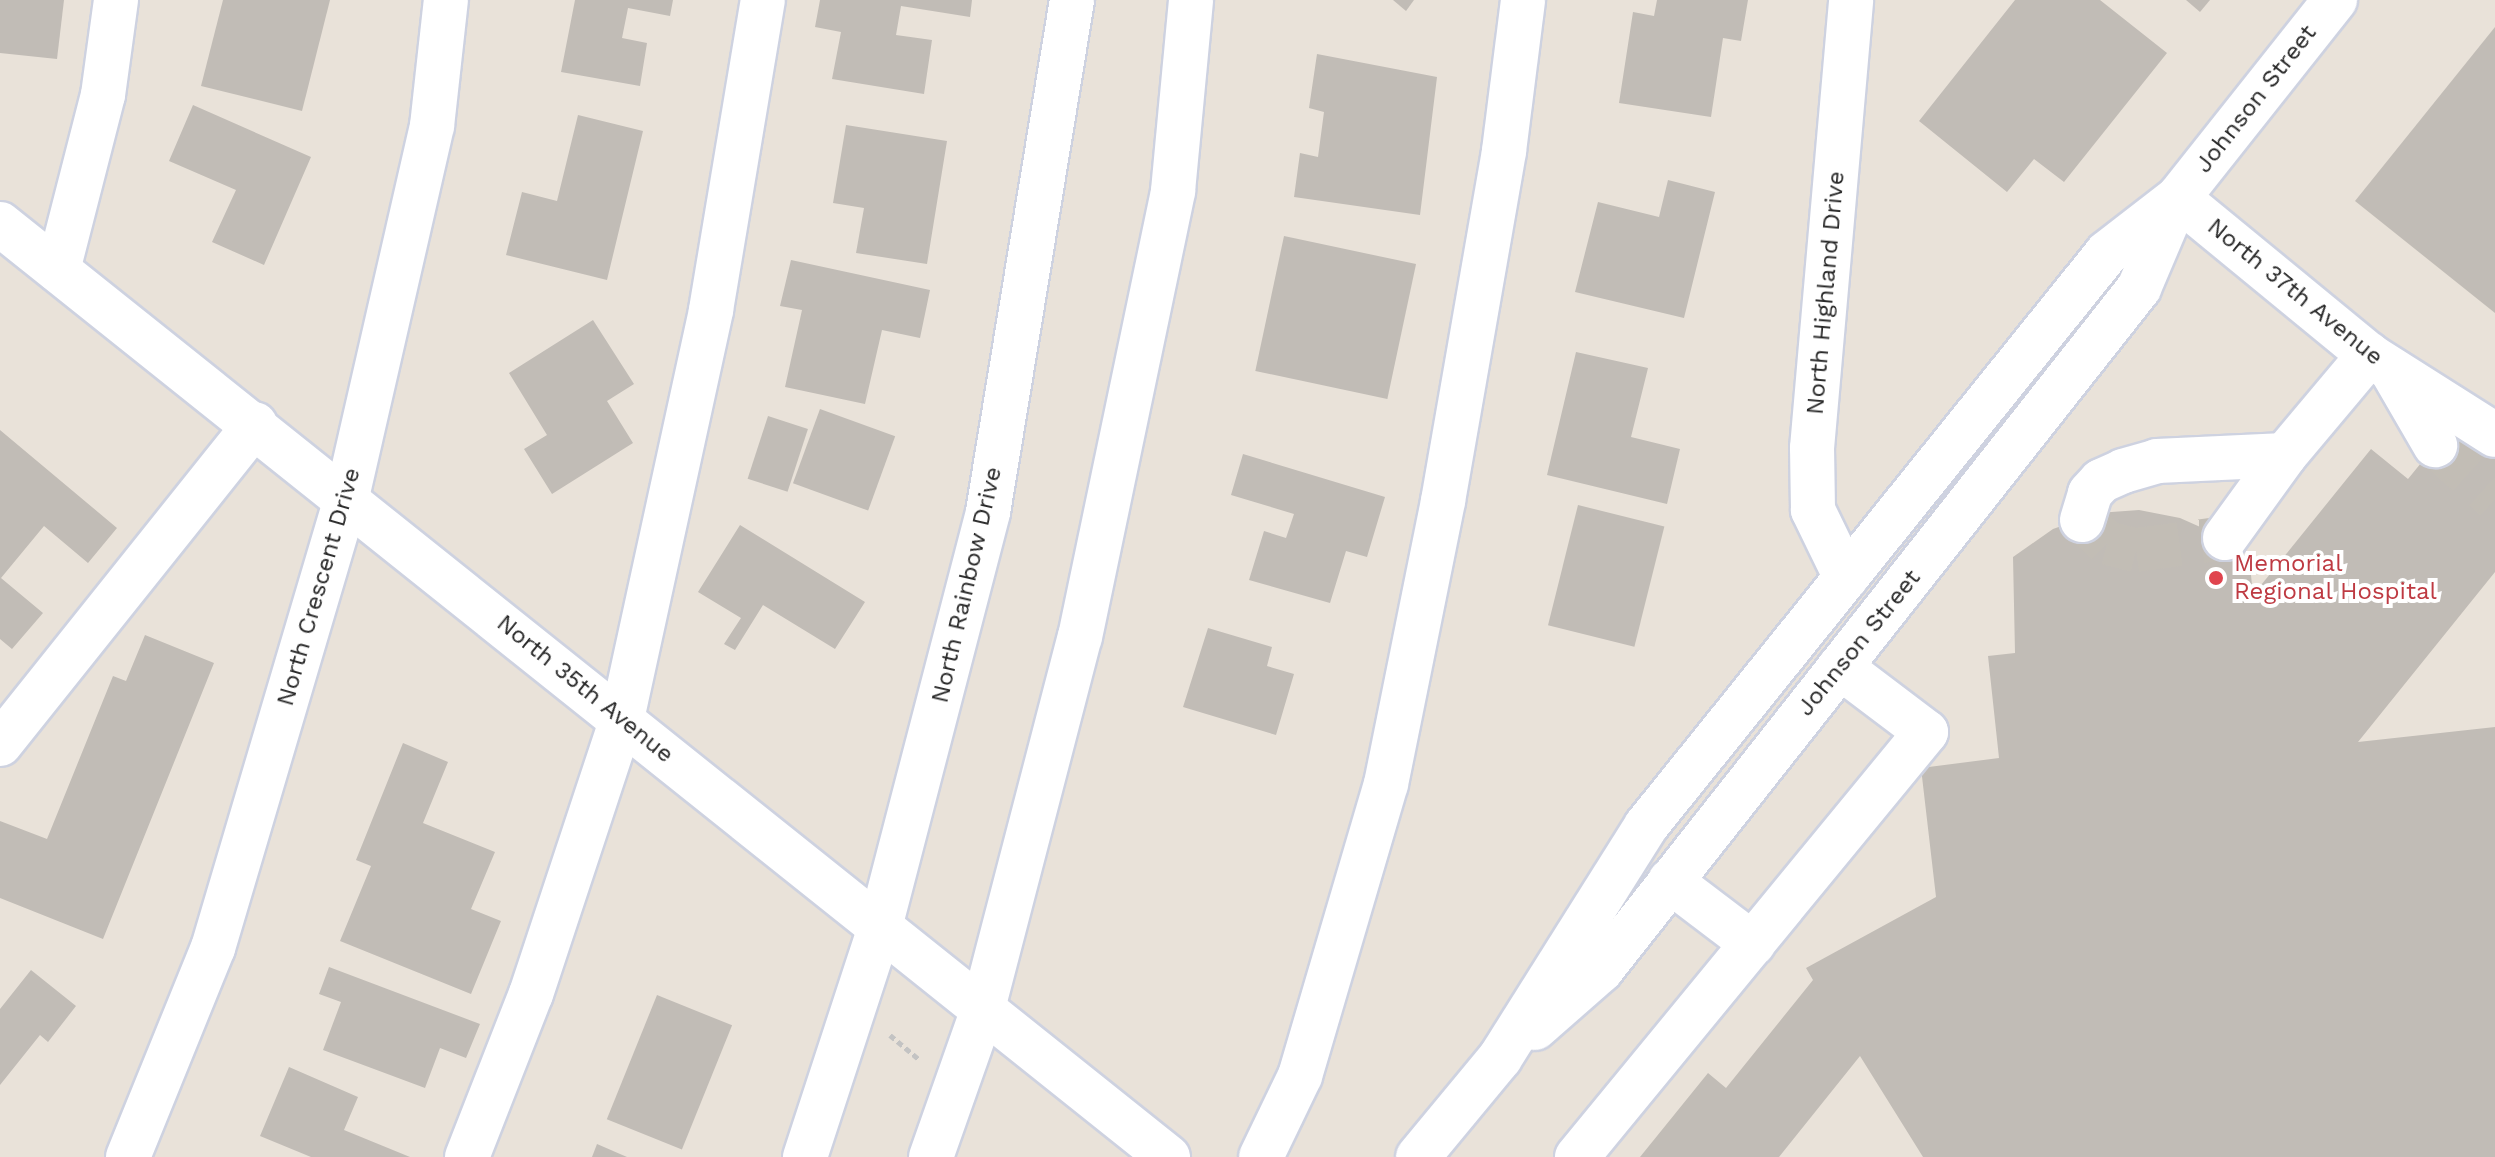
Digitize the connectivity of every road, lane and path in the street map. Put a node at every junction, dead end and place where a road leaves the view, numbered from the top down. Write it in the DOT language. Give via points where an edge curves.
graph roads {
  1 [pos="116,0"];
  2 [pos="446,0"];
  3 [pos="763,0"];
  4 [pos="1072,0"];
  5 [pos="1191,0"];
  6 [pos="1523,0"];
  7 [pos="1851,0"];
  8 [pos="2335,0"];
  9 [pos="2178,198"];
  10 [pos="2,230"];
  11 [pos="58,270"];
  12 [pos="2380,362"];
  13 [pos="255,424"];
  14 [pos="2495,435"];
  15 [pos="2435,445"];
  16 [pos="2285,455"];
  17 [pos="347,497"];
  18 [pos="2082,520"];
  19 [pos="2225,538"];
  20 [pos="1846,578"];
  21 [pos="1840,667"];
  22 [pos="622,719"];
  23 [pos="0,744"];
  24 [pos="1670,881"];
  25 [pos="880,927"];
  26 [pos="1753,944"];
  27 [pos="982,1012"];
  28 [pos="889,1034"];
  29 [pos="1500,1058"];
  30 [pos="929,1067"];
  31 [pos="128,1157"];
  32 [pos="467,1157"];
  33 [pos="805,1157"];
  34 [pos="931,1157"];
  35 [pos="1168,1157"];
  36 [pos="1261,1157"];
  37 [pos="1418,1157"];
  38 [pos="1577,1157"];
  1 -- 11 [label="street" via="103,95"];
  2 -- 17 [label="street, North Crescent Drive" via="432,126"];
  3 -- 22 [label="street" via="711,310"];
  4 -- 25 [label="street, North Rainbow Drive" via="988,512"];
  5 -- 27 [label="street" via="1173,191 1080,637"];
  6 -- 36 [label="street" via="1494,212 1386,784 1300,1076"];
  7 -- 20 [label="street, North Highland Drive" via="1812,448 1813,510"];
  8 -- 9 [label="street, Johnson Street"];
  9 -- 12 [label="street, North 37th Avenue"];
  9 -- 20 [label="street, Johnson Street" via="2107,253"];
  9 -- 21 [label="street, Johnson Street" via="2139,288"];
  10 -- 11 [label="street, North 35th Avenue"];
  11 -- 13 [label="street, North 35th Avenue"];
  12 -- 14 [label="street, North 37th Avenue"];
  12 -- 15 [label="street"];
  12 -- 16 [label="street"];
  13 -- 17 [label="street, North 35th Avenue"];
  13 -- 23 [label="street"];
  16 -- 18 [label="street" via="2157,461 2123,471 2090,493"];
  16 -- 19 [label="street"];
  17 -- 22 [label="street, North 35th Avenue"];
  17 -- 31 [label="street, North Crescent Drive" via="213,948"];
  20 -- 29 [label="street, Johnson Street" via="1646,826"];
  21 -- 24 [label="street, Johnson Street"];
  21 -- 26 [label="street" via="1926,732"];
  22 -- 25 [label="street, North 35th Avenue"];
  22 -- 32 [label="street" via="531,994"];
  24 -- 26 [label="street"];
  24 -- 29 [label="street, Johnson Street" via="1601,970"];
  25 -- 27 [label="street, North 35th Avenue"];
  25 -- 33 [label="street, North Rainbow Drive"];
  26 -- 38 [label="street"];
  27 -- 34 [label="street"];
  27 -- 35 [label="street, North 35th Avenue"];
  28 -- 30 [label="path"];
  29 -- 37 [label="street, Johnson Street"];
}
